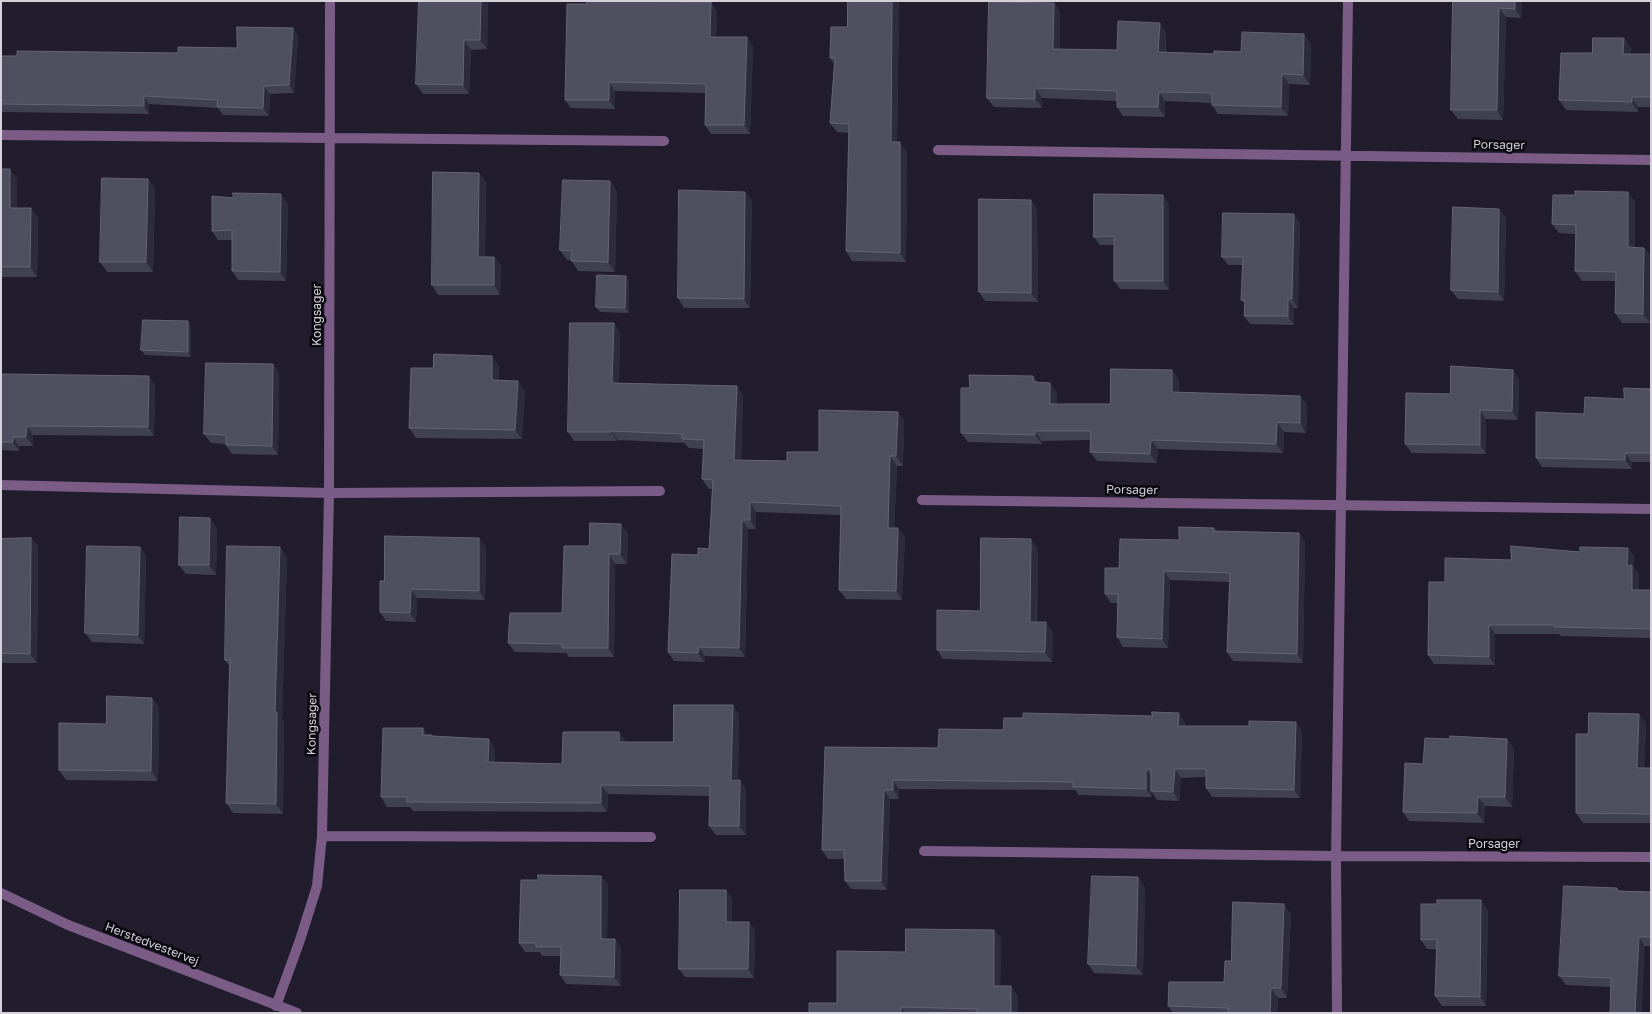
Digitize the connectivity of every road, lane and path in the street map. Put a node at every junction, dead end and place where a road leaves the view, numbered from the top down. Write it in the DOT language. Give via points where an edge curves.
graph roads {
  1 [pos="330,1"];
  2 [pos="1348,1"];
  3 [pos="1,135"];
  4 [pos="329,138"];
  5 [pos="664,141"];
  6 [pos="938,150"];
  7 [pos="1346,156"];
  8 [pos="1651,160"];
  9 [pos="1,486"];
  10 [pos="660,491"];
  11 [pos="330,492"];
  12 [pos="922,500"];
  13 [pos="1342,505"];
  14 [pos="1651,509"];
  15 [pos="322,836"];
  16 [pos="651,837"];
  17 [pos="924,850"];
  18 [pos="1336,856"];
  19 [pos="1651,857"];
  20 [pos="1,893"];
  21 [pos="276,1006"];
  22 [pos="297,1013"];
  23 [pos="1337,1013"];
  1 -- 4 [label="street, Kongsager"];
  2 -- 7 [label="street"];
  3 -- 4 [label="street"];
  4 -- 5 [label="street"];
  4 -- 11 [label="street, Kongsager"];
  6 -- 7 [label="street, Porsager"];
  7 -- 8 [label="street, Porsager"];
  7 -- 13 [label="street"];
  9 -- 11 [label="street"];
  10 -- 11 [label="street"];
  11 -- 15 [label="street, Kongsager"];
  12 -- 13 [label="street, Porsager"];
  13 -- 14 [label="street, Porsager"];
  13 -- 18 [label="street"];
  15 -- 16 [label="street"];
  15 -- 21 [label="street, Kongsager" via="317,886"];
  17 -- 18 [label="street, Porsager"];
  18 -- 19 [label="street, Porsager"];
  18 -- 23 [label="street"];
  20 -- 21 [label="street, Herstedvestervej" via="68,925"];
  21 -- 22 [label="street, Herstedvestervej"];
}
